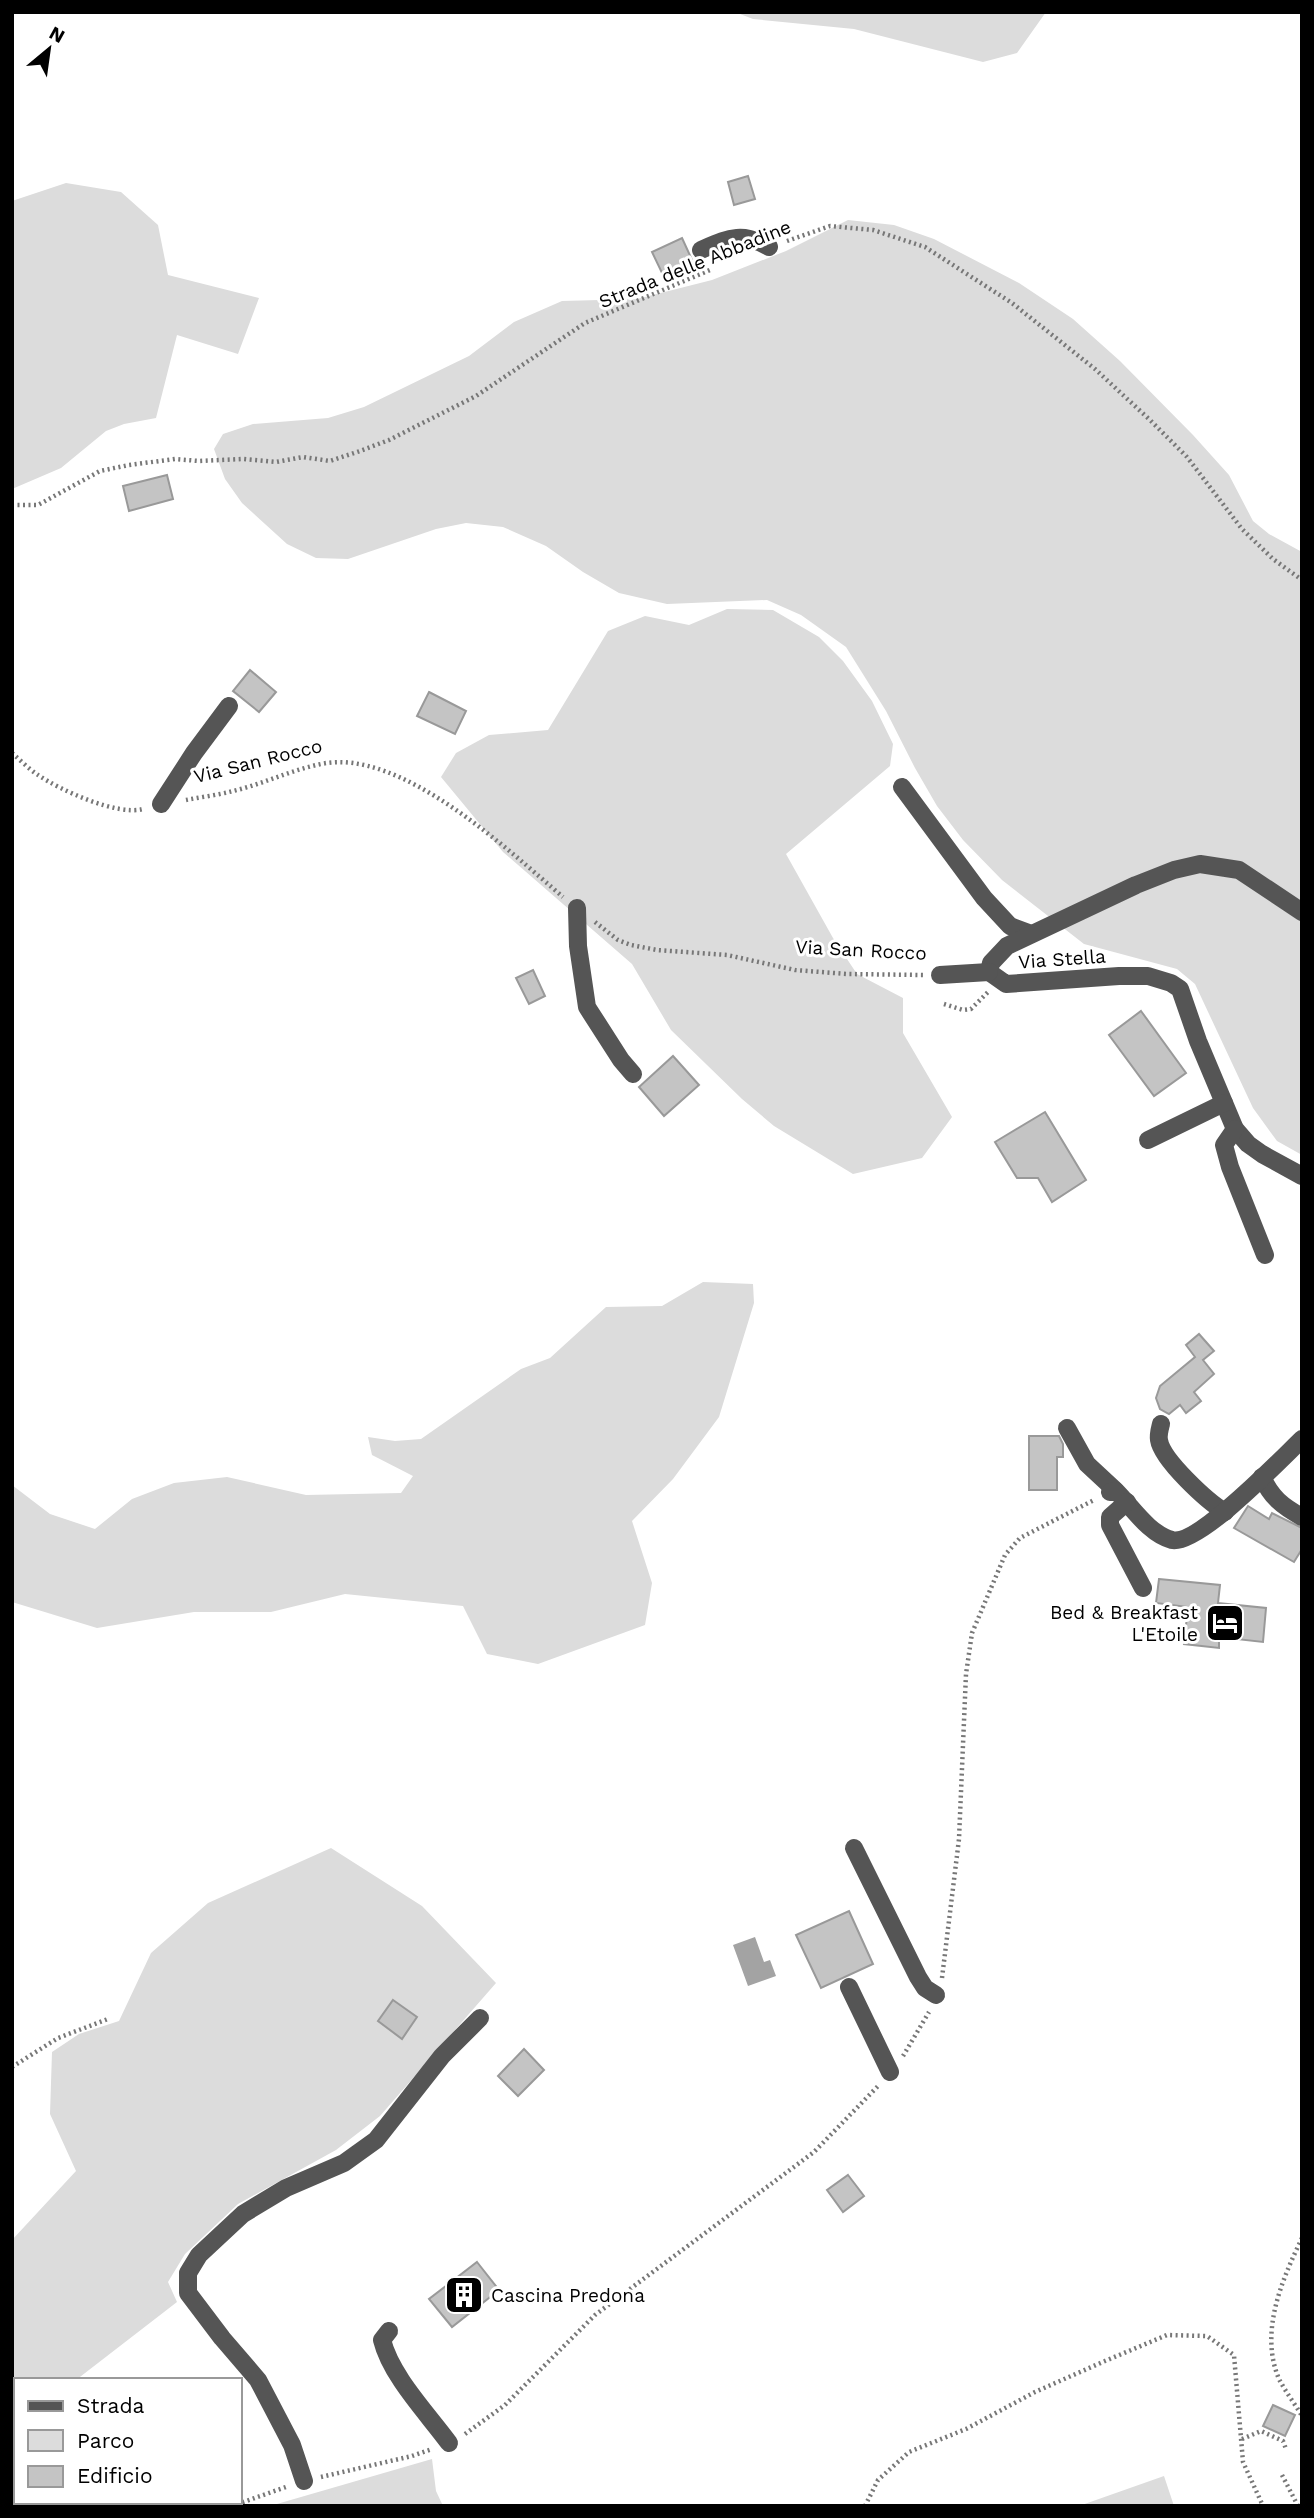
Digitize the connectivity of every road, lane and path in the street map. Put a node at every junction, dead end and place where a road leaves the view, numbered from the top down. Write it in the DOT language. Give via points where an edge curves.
graph roads {
  1 [pos="769,247"];
  2 [pos="701,250"];
  3 [pos="711,269"];
  4 [pos="12,505"];
  5 [pos="1302,580"];
  6 [pos="229,706"];
  7 [pos="12,753"];
  8 [pos="902,787"];
  9 [pos="161,804"];
  10 [pos="573,905"];
  11 [pos="1302,912"];
  12 [pos="1031,934"];
  13 [pos="989,972"];
  14 [pos="940,975"];
  15 [pos="944,1004"];
  16 [pos="971,1009"];
  17 [pos="634,1074"];
  18 [pos="1224,1103"];
  19 [pos="1235,1129"];
  20 [pos="1148,1140"];
  21 [pos="1302,1175"];
  22 [pos="1265,1255"];
  23 [pos="1161,1424"];
  24 [pos="1067,1428"];
  25 [pos="1302,1439"];
  26 [pos="1262,1477"];
  27 [pos="1117,1495"];
  28 [pos="1225,1512"];
  29 [pos="1302,1517"];
  30 [pos="1143,1588"];
  31 [pos="854,1849"];
  32 [pos="849,1987"];
  33 [pos="936,1995"];
  34 [pos="480,2018"];
  35 [pos="108,2019"];
  36 [pos="12,2067"];
  37 [pos="891,2072"];
  38 [pos="1302,2238"];
  39 [pos="389,2331"];
  40 [pos="1302,2416"];
  41 [pos="1242,2439"];
  42 [pos="449,2443"];
  43 [pos="1286,2449"];
  44 [pos="1282,2475"];
  45 [pos="304,2481"];
  46 [pos="242,2503"];
  47 [pos="865,2506"];
  48 [pos="1263,2506"];
  49 [pos="1298,2506"];
  1 -- 2 [label="street" via="748,237 729,238"];
  1 -- 5 [label="path, Strada delle Abbadine" via="830,226 873,230 925,247 1012,303 1095,369 1186,457 1242,529"];
  3 -- 4 [label="path, Strada delle Abbadine" via="585,323 476,396 360,451 330,461 303,457 276,461 175,459 129,465 100,471 38,505"];
  6 -- 9 [label="street"];
  7 -- 9 [label="path, Via San Rocco" via="37,775 108,806 138,810"];
  8 -- 12 [label="street" via="984,898 1010,926"];
  9 -- 10 [label="path, Via San Rocco" via="232,792 322,764 352,762 392,775 449,803"];
  10 -- 14 [label="path, Via San Rocco" via="631,946 727,956 808,971"];
  10 -- 17 [label="street" via="587,1007"];
  11 -- 12 [label="street, Via Stella" via="1239,870 1200,864 1136,885"];
  12 -- 13 [label="street, Via Stella" via="1007,946"];
  13 -- 14 [label="street, Via San Rocco"];
  13 -- 18 [label="street, Via Stella" via="1006,984 1119,976 1148,976 1171,983 1180,989"];
  15 -- 16 [label="path"];
  18 -- 19 [label="street, Via Stella"];
  18 -- 20 [label="street"];
  19 -- 21 [label="street, Via Stella" via="1262,1154"];
  19 -- 22 [label="street" via="1224,1145"];
  23 -- 28 [label="street" via="1159,1441 1175,1468"];
  24 -- 27 [label="street" via="1087,1464"];
  25 -- 26 [label="street"];
  26 -- 28 [label="street"];
  26 -- 29 [label="street" via="1271,1495"];
  27 -- 28 [label="street" via="1161,1536 1175,1541 1190,1537"];
  27 -- 30 [label="street" via="1110,1525"];
  27 -- 33 [label="path" via="1020,1538 1005,1555 972,1633 959,1839"];
  31 -- 33 [label="street" via="918,1976"];
  32 -- 37 [label="street"];
  33 -- 37 [label="path" via="907,2052"];
  34 -- 45 [label="street" via="442,2056 376,2140 344,2164 286,2188 243,2214 199,2255 188,2273 188,2293 258,2380 292,2445"];
  35 -- 36 [label="path" via="58,2038"];
  37 -- 42 [label="path" via="814,2152 595,2315 505,2405"];
  38 -- 40 [label="path" via="1283,2277 1271,2328 1279,2378"];
  39 -- 42 [label="street" via="382,2340 384,2351"];
  41 -- 43 [label="path" via="1261,2431 1283,2441"];
  41 -- 47 [label="path" via="1234,2355 1207,2336 1167,2335 909,2452 878,2480"];
  41 -- 48 [label="path" via="1243,2462"];
  42 -- 45 [label="path"];
  44 -- 49 [label="path"];
  45 -- 46 [label="path"];
}
